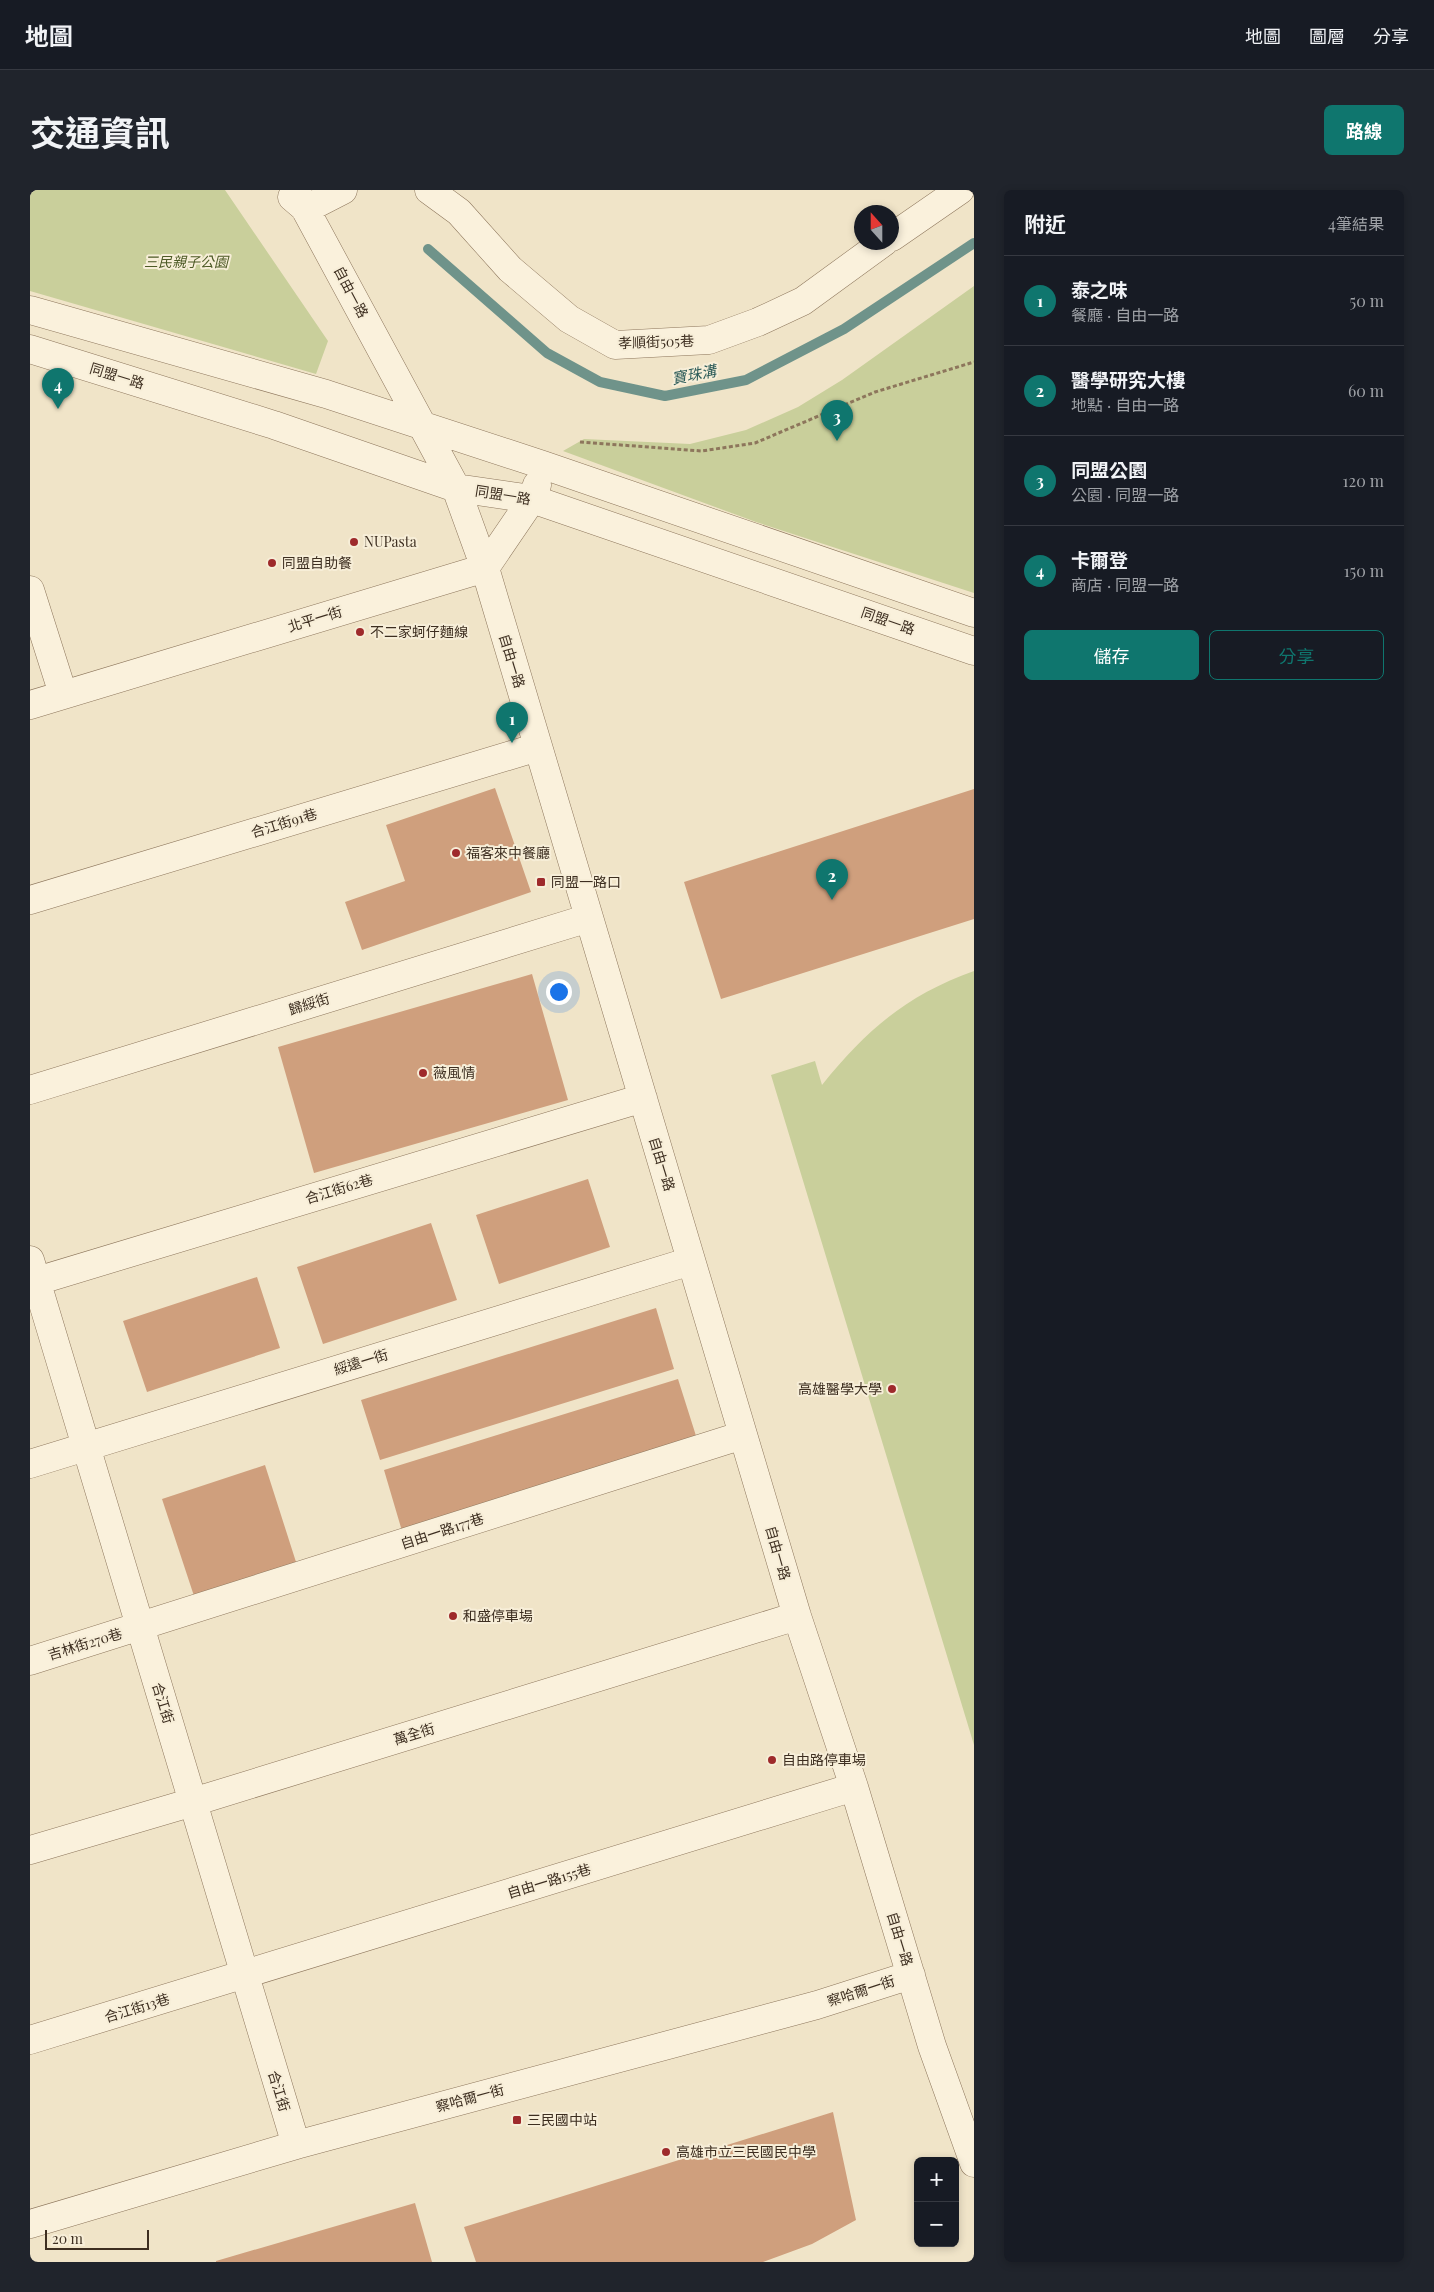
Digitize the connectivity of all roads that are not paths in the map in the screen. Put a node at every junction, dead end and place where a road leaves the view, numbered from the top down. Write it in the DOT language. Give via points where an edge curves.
graph roads {
  1 [pos="283,190"];
  2 [pos="343,190"];
  3 [pos="429,190"];
  4 [pos="960,190"];
  5 [pos="300,200"];
  6 [pos="899,232"];
  7 [pos="873,250"];
  8 [pos="30,310"];
  9 [pos="30,349"];
  10 [pos="424,426"];
  11 [pos="543,465"];
  12 [pos="456,488"];
  13 [pos="532,499"];
  14 [pos="485,568"];
  15 [pos="30,590"];
  16 [pos="974,613"];
  17 [pos="974,651"];
  18 [pos="63,694"];
  19 [pos="30,705"];
  20 [pos="538,747"];
  21 [pos="30,900"];
  22 [pos="589,918"];
  23 [pos="30,1090"];
  24 [pos="643,1098"];
  25 [pos="691,1260"];
  26 [pos="32,1275"];
  27 [pos="743,1435"];
  28 [pos="86,1447"];
  29 [pos="30,1464"];
  30 [pos="797,1616"];
  31 [pos="140,1627"];
  32 [pos="30,1661"];
  33 [pos="854,1787"];
  34 [pos="192,1802"];
  35 [pos="30,1850"];
  36 [pos="245,1975"];
  37 [pos="911,1975"];
  38 [pos="30,2040"];
  39 [pos="964,2102"];
  40 [pos="296,2146"];
  41 [pos="974,2163"];
  42 [pos="30,2224"];
  1 -- 5 [label="street"];
  2 -- 5 [label="street"];
  3 -- 7 [label="street, 孝順街505巷" via="459,212 510,269 569,319 615,345 709,340 758,322 803,301"];
  4 -- 6 [label="street"];
  5 -- 10 [label="street, 自由一路"];
  8 -- 10 [label="street" via="326,394"];
  9 -- 12 [label="street, 同盟一路" via="274,425"];
  10 -- 11 [label="street"];
  10 -- 12 [label="street, 自由一路"];
  11 -- 13 [label="street"];
  11 -- 16 [label="street"];
  12 -- 13 [label="street, 同盟一路"];
  12 -- 14 [label="street, 自由一路"];
  13 -- 14 [label="street"];
  13 -- 17 [label="street, 同盟一路"];
  14 -- 18 [label="street, 北平一街"];
  14 -- 20 [label="street, 自由一路"];
  15 -- 18 [label="street"];
  18 -- 19 [label="street, 北平一街"];
  20 -- 21 [label="street, 合江街91巷"];
  20 -- 22 [label="street, 自由一路"];
  22 -- 23 [label="street, 歸綏街"];
  22 -- 24 [label="street, 自由一路"];
  24 -- 25 [label="street, 自由一路"];
  24 -- 26 [label="street, 合江街62巷"];
  25 -- 27 [label="street, 自由一路"];
  25 -- 28 [label="street, 綏遠一街"];
  26 -- 28 [label="street, 合江街"];
  27 -- 30 [label="street, 自由一路"];
  27 -- 31 [label="street, 自由一路177巷"];
  28 -- 29 [label="street, 綏遠一街"];
  28 -- 31 [label="street, 合江街"];
  30 -- 33 [label="street, 自由一路"];
  30 -- 34 [label="street, 萬全街"];
  31 -- 32 [label="street, 吉林街270巷"];
  31 -- 34 [label="street, 合江街"];
  33 -- 36 [label="street, 自由一路155巷"];
  33 -- 37 [label="street, 自由一路"];
  34 -- 35 [label="street, 萬全街"];
  34 -- 36 [label="street, 合江街"];
  36 -- 38 [label="street, 合江街13巷"];
  36 -- 40 [label="street, 合江街"];
  37 -- 39 [label="street, 自由一路" via="932,2046"];
  37 -- 40 [label="street, 察哈爾一街" via="817,2005"];
  39 -- 41 [label="street, 自由一路"];
  40 -- 42 [label="street, 察哈爾一街"];
}
